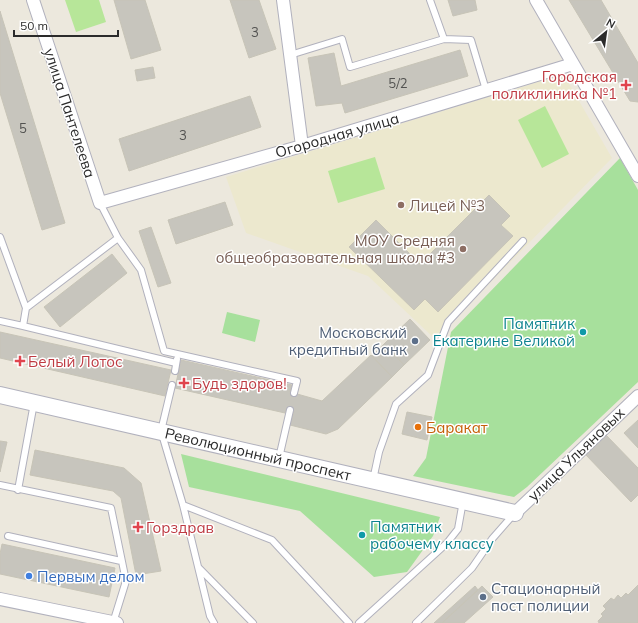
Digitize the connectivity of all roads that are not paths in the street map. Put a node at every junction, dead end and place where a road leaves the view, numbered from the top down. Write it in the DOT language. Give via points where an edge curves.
graph roads {
  1 [pos="33,0"];
  2 [pos="283,0"];
  3 [pos="430,0"];
  4 [pos="536,0"];
  5 [pos="444,39"];
  6 [pos="290,55"];
  7 [pos="574,64"];
  8 [pos="486,90"];
  9 [pos="302,146"];
  10 [pos="637,171"];
  11 [pos="100,203"];
  12 [pos="0,237"];
  13 [pos="118,238"];
  14 [pos="523,241"];
  15 [pos="26,308"];
  16 [pos="0,321"];
  17 [pos="22,326"];
  18 [pos="164,350"];
  19 [pos="178,354"];
  20 [pos="162,360"];
  21 [pos="176,363"];
  22 [pos="175,371"];
  23 [pos="172,385"];
  24 [pos="294,393"];
  25 [pos="0,395"];
  26 [pos="638,396"];
  27 [pos="34,403"];
  28 [pos="290,410"];
  29 [pos="161,431"];
  30 [pos="279,459"];
  31 [pos="373,480"];
  32 [pos="0,485"];
  33 [pos="18,490"];
  34 [pos="463,501"];
  35 [pos="183,505"];
  36 [pos="515,513"];
  37 [pos="8,536"];
  38 [pos="121,561"];
  39 [pos="199,568"];
  40 [pos="0,599"];
  41 [pos="210,616"];
  42 [pos="115,623"];
  43 [pos="208,623"];
  44 [pos="214,623"];
  45 [pos="253,623"];
  46 [pos="349,623"];
  47 [pos="359,623"];
  48 [pos="416,623"];
  1 -- 11 [label="street, улица Пантелеева"];
  2 -- 6 [label="street"];
  3 -- 5 [label="lane"];
  4 -- 7 [label="street"];
  5 -- 6 [label="lane" via="350,67 342,39"];
  5 -- 8 [label="lane" via="471,40"];
  6 -- 9 [label="street"];
  7 -- 8 [label="street, Огородная улица"];
  7 -- 10 [label="street"];
  8 -- 9 [label="street, Огородная улица"];
  9 -- 11 [label="street, Огородная улица"];
  11 -- 13 [label="lane"];
  12 -- 15 [label="lane"];
  13 -- 15 [label="lane"];
  13 -- 18 [label="lane" via="141,270"];
  14 -- 31 [label="lane" via="448,322 428,375 396,404 379,452"];
  15 -- 17 [label="lane"];
  16 -- 17 [label="lane"];
  17 -- 20 [label="lane"];
  18 -- 19 [label="lane"];
  18 -- 20 [label="lane"];
  19 -- 21 [label="lane"];
  19 -- 24 [label="lane" via="296,381"];
  20 -- 21 [label="lane"];
  21 -- 22 [label="lane"];
  23 -- 29 [label="lane"];
  25 -- 27 [label="street, Революционный проспект"];
  26 -- 36 [label="street, улица Ульяновых"];
  27 -- 29 [label="street, Революционный проспект"];
  27 -- 33 [label="lane"];
  28 -- 30 [label="lane"];
  29 -- 30 [label="street, Революционный проспект"];
  29 -- 35 [label="lane"];
  30 -- 31 [label="street, Революционный проспект"];
  31 -- 34 [label="street, Революционный проспект"];
  32 -- 33 [label="lane"];
  33 -- 38 [label="lane" via="111,508"];
  34 -- 36 [label="street, Революционный проспект"];
  34 -- 47 [label="lane" via="458,530 447,543"];
  35 -- 39 [label="lane"];
  35 -- 46 [label="lane" via="272,540"];
  36 -- 48 [label="lane" via="492,539 472,568"];
  37 -- 38 [label="lane"];
  38 -- 42 [label="lane" via="126,581"];
  39 -- 41 [label="lane"];
  39 -- 45 [label="lane"];
  40 -- 42 [label="street"];
  41 -- 43 [label="lane"];
  41 -- 44 [label="lane"];
}
